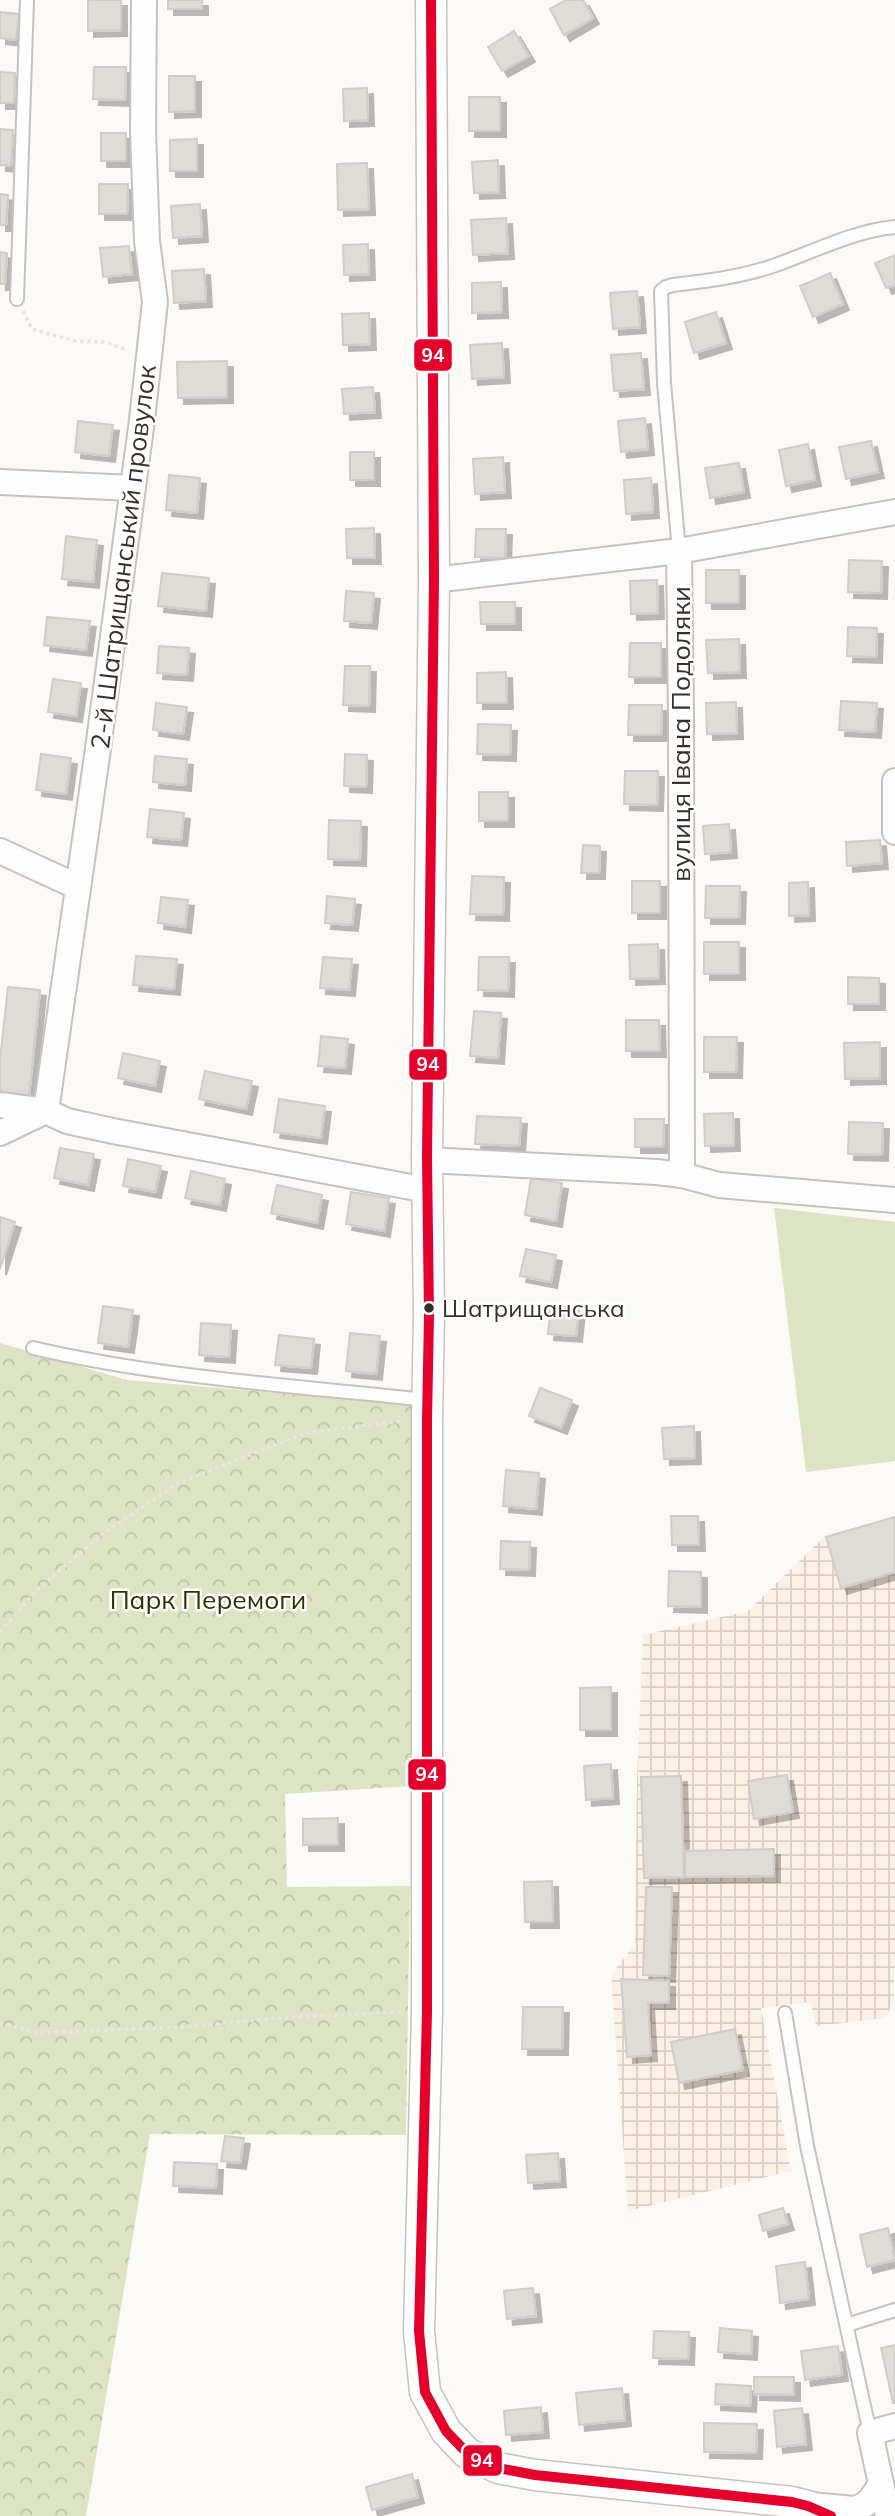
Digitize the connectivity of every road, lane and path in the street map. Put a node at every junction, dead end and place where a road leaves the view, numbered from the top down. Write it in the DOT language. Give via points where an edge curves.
graph roads {
  1 [pos="27,0"];
  2 [pos="144,0"];
  3 [pos="431,0"];
  4 [pos="895,227"];
  5 [pos="18,299"];
  6 [pos="149,359"];
  7 [pos="0,482"];
  8 [pos="133,488"];
  9 [pos="895,512"];
  10 [pos="679,551"];
  11 [pos="434,580"];
  12 [pos="895,782"];
  13 [pos="895,832"];
  14 [pos="0,851"];
  15 [pos="78,887"];
  16 [pos="0,1105"];
  17 [pos="46,1111"];
  18 [pos="0,1133"];
  19 [pos="427,1160"];
  20 [pos="682,1175"];
  21 [pos="427,1190"];
  22 [pos="895,1200"];
  23 [pos="33,1348"];
  24 [pos="427,1410"];
  25 [pos="0,1632"];
  26 [pos="428,2012"];
  27 [pos="785,2013"];
  28 [pos="0,2023"];
  29 [pos="895,2310"];
  30 [pos="847,2325"];
  31 [pos="895,2426"];
  32 [pos="870,2433"];
  33 [pos="881,2483"];
  34 [pos="800,2504"];
  35 [pos="831,2516"];
  36 [pos="888,2516"];
  1 -- 5 [label="lane"];
  2 -- 6 [label="street, 2-й Шатрищанський провулок" via="146,214 155,297"];
  3 -- 11 [label="street"];
  4 -- 10 [label="lane, вулиця Івана Подоляки" via="871,230 730,279 666,287 660,295"];
  5 -- 6 [label="path" via="32,329 74,341 106,342"];
  6 -- 8 [label="street, 2-й Шатрищанський провулок"];
  7 -- 8 [label="street"];
  8 -- 15 [label="street, 2-й Шатрищанський провулок"];
  9 -- 10 [label="street"];
  10 -- 11 [label="street"];
  10 -- 20 [label="street, вулиця Івана Подоляки"];
  11 -- 19 [label="street"];
  12 -- 13 [label="street"];
  14 -- 15 [label="street"];
  15 -- 17 [label="street, 2-й Шатрищанський провулок"];
  16 -- 17 [label="street"];
  17 -- 18 [label="street"];
  17 -- 21 [label="street" via="67,1121 113,1131"];
  19 -- 20 [label="street"];
  19 -- 21 [label="street"];
  20 -- 22 [label="street" via="719,1185"];
  21 -- 24 [label="street"];
  23 -- 24 [label="lane" via="92,1362"];
  24 -- 25 [label="path" via="402,1421 306,1433 180,1482 95,1541 39,1588"];
  24 -- 26 [label="street"];
  26 -- 28 [label="path" via="40,2034"];
  26 -- 34 [label="street" via="419,2331 425,2392 446,2431 467,2452 498,2468"];
  27 -- 30 [label="lane" via="807,2146"];
  29 -- 30 [label="lane"];
  30 -- 32 [label="lane"];
  31 -- 32 [label="street"];
  32 -- 33 [label="street"];
  33 -- 34 [label="street" via="861,2508"];
  33 -- 36 [label="street"];
  34 -- 35 [label="street"];
}
